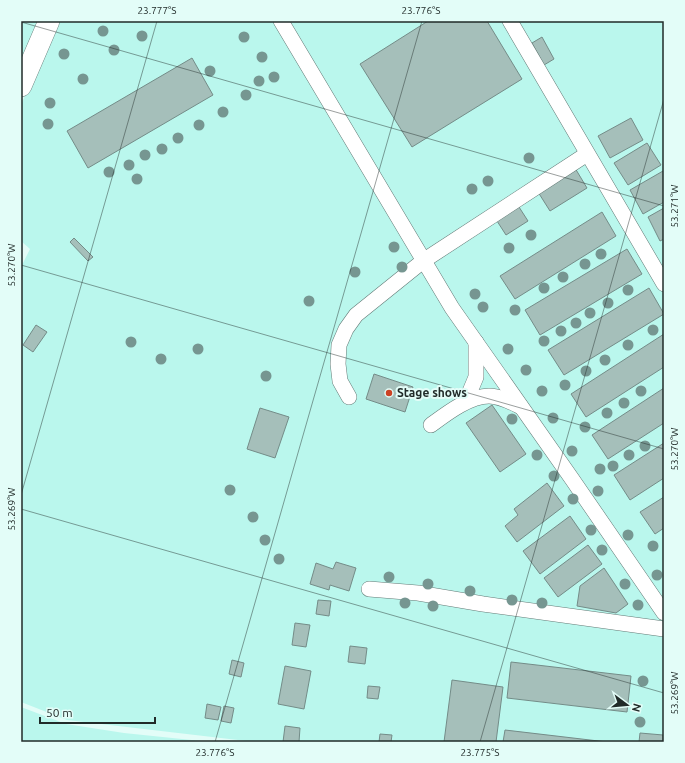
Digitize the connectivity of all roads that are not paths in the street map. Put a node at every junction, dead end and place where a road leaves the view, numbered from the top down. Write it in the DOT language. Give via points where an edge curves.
graph roads {
  1 [pos="49,21"];
  2 [pos="281,21"];
  3 [pos="510,21"];
  4 [pos="21,86"];
  5 [pos="588,154"];
  6 [pos="423,261"];
  7 [pos="664,284"];
  8 [pos="476,342"];
  9 [pos="349,397"];
  10 [pos="466,402"];
  11 [pos="522,407"];
  12 [pos="431,424"];
  13 [pos="369,589"];
  14 [pos="664,613"];
  15 [pos="664,629"];
  1 -- 4 [label="street"];
  2 -- 6 [label="street"];
  3 -- 5 [label="street"];
  5 -- 6 [label="street"];
  5 -- 7 [label="street"];
  6 -- 8 [label="street"];
  6 -- 9 [label="street" via="356,315 346,329 339,346 338,364 340,381"];
  8 -- 10 [label="street" via="476,377"];
  8 -- 11 [label="street"];
  10 -- 11 [label="street" via="488,396 505,399"];
  10 -- 12 [label="street"];
  11 -- 14 [label="street"];
  13 -- 15 [label="street" via="410,592"];
}
